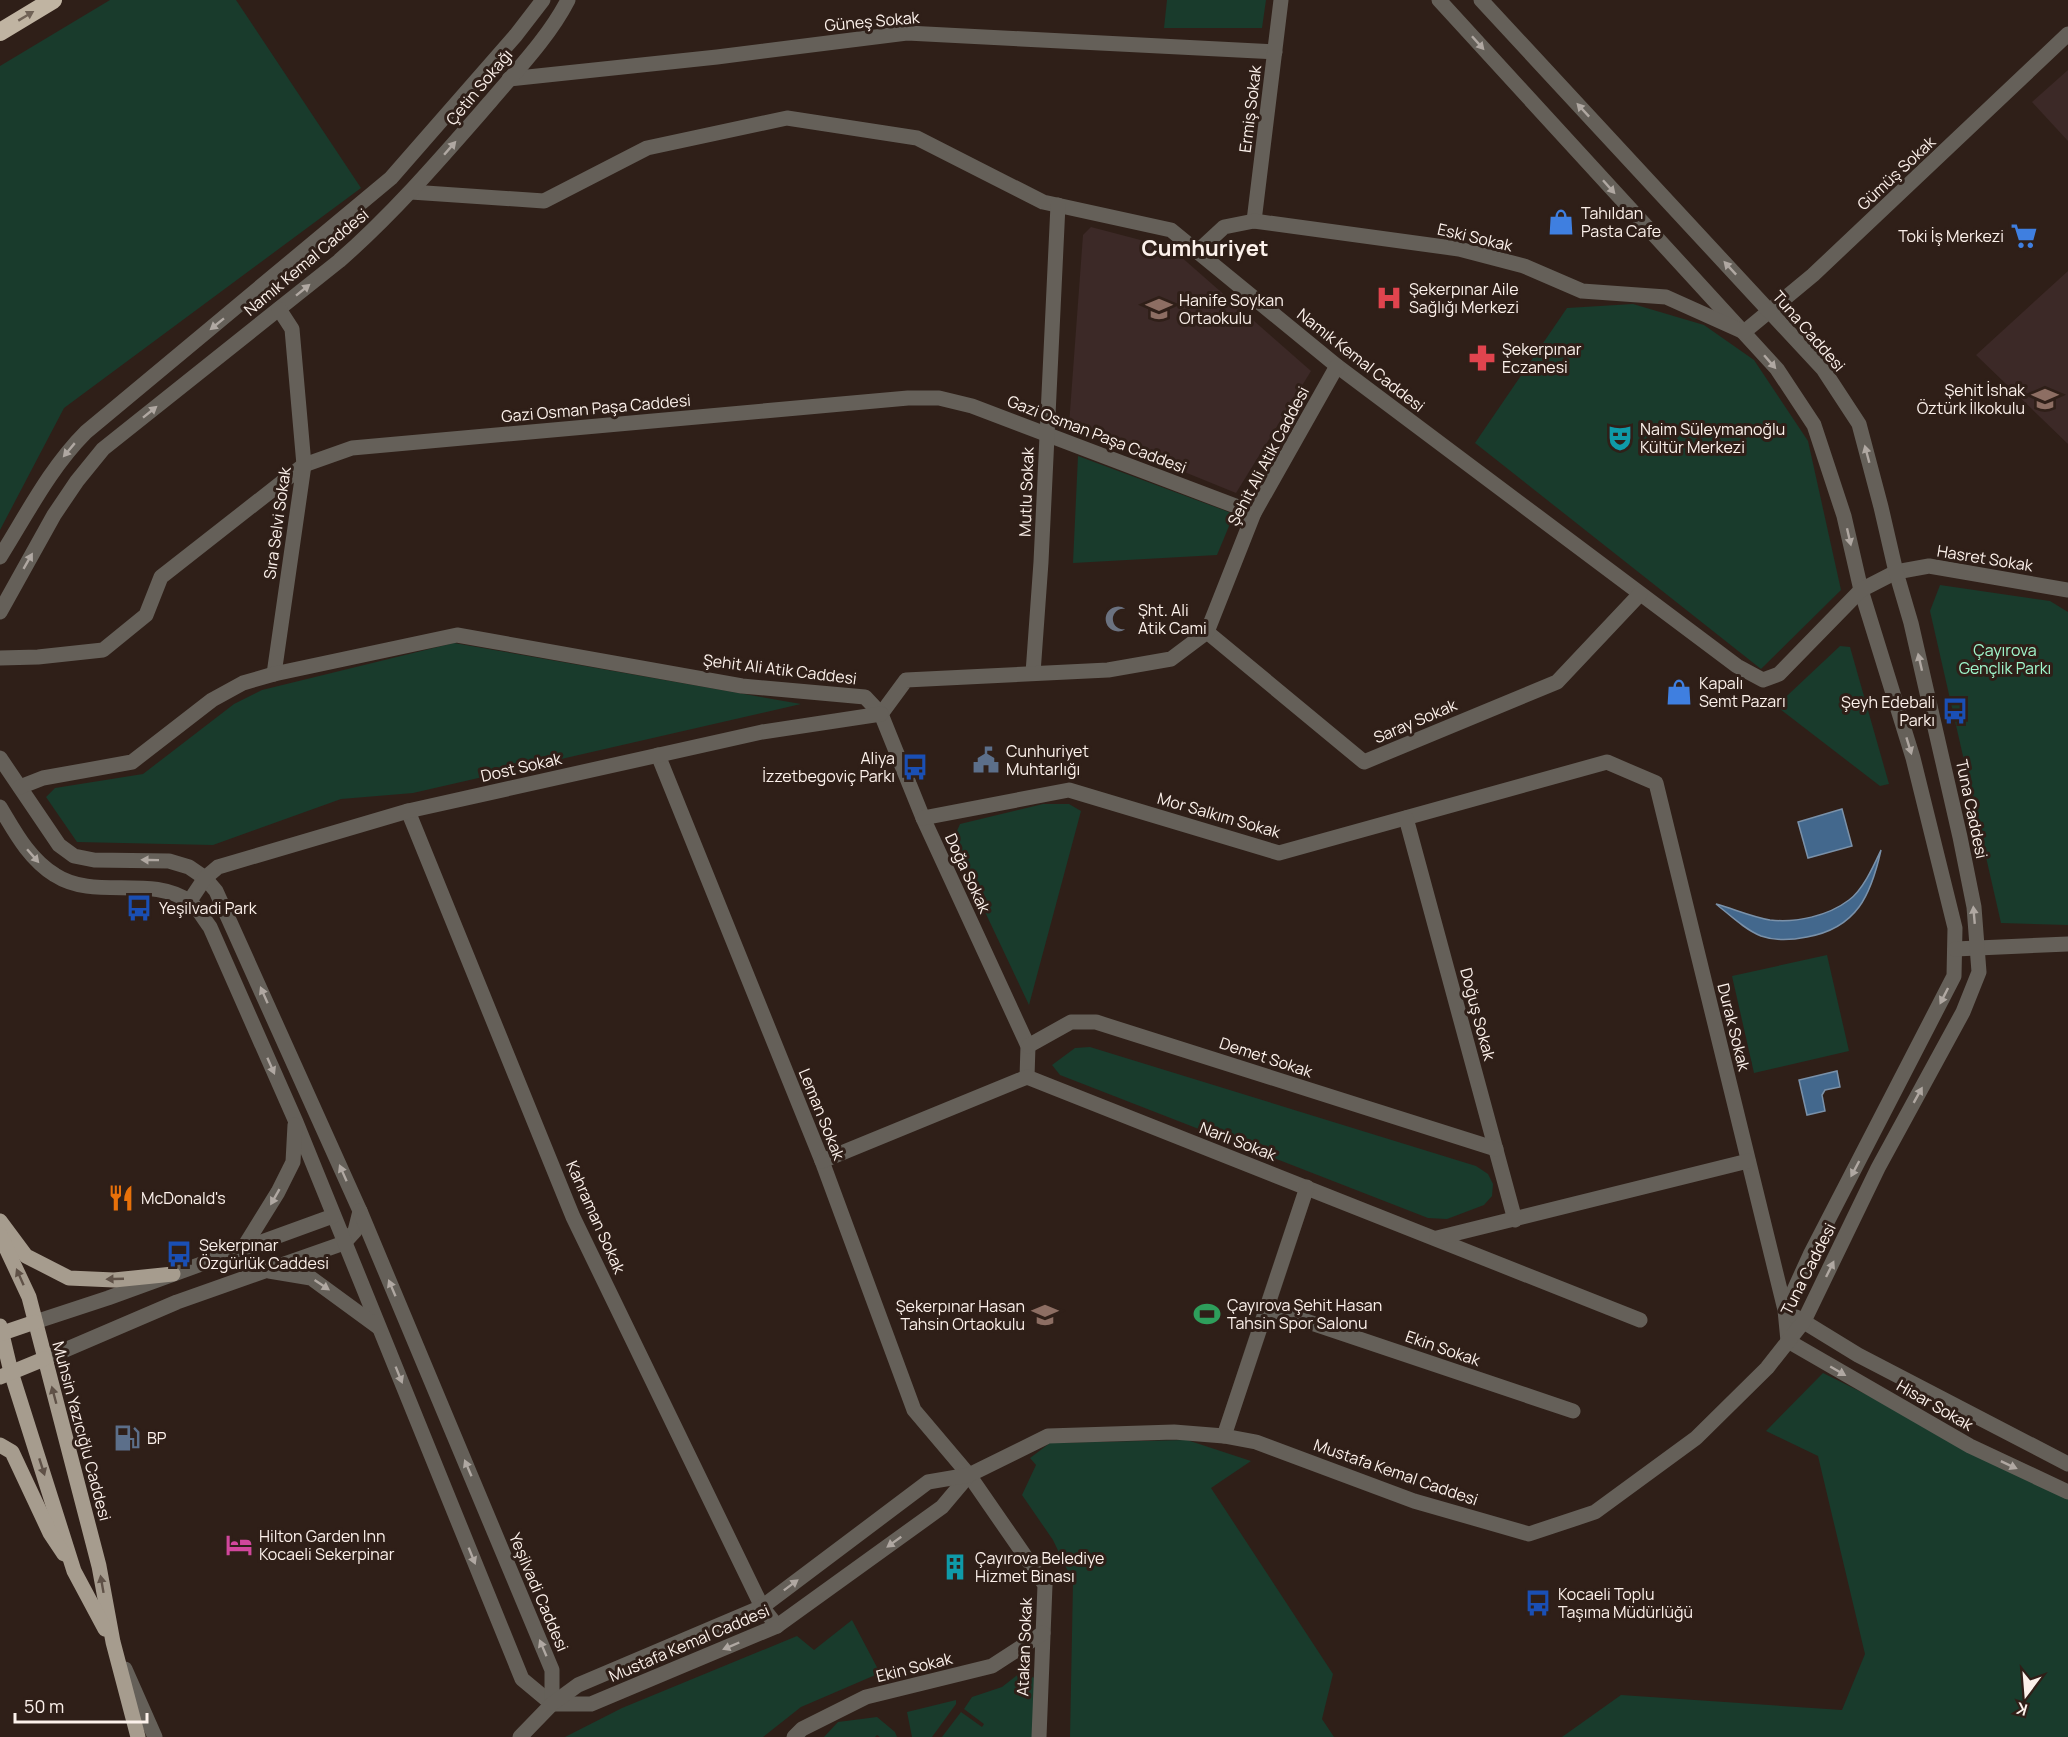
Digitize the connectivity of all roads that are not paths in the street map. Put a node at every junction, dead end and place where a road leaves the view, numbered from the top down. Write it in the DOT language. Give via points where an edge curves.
graph roads {
  1 [pos="53,0"];
  2 [pos="543,0"];
  3 [pos="568,0"];
  4 [pos="1281,0"];
  5 [pos="1439,0"];
  6 [pos="1481,0"];
  7 [pos="0,32"];
  8 [pos="2068,34"];
  9 [pos="1275,52"];
  10 [pos="509,79"];
  11 [pos="411,192"];
  12 [pos="1058,205"];
  13 [pos="1254,221"];
  14 [pos="1197,252"];
  15 [pos="279,309"];
  16 [pos="1769,311"];
  17 [pos="1744,332"];
  18 [pos="1337,366"];
  19 [pos="1046,434"];
  20 [pos="304,465"];
  21 [pos="1254,513"];
  22 [pos="0,558"];
  23 [pos="1896,572"];
  24 [pos="1861,590"];
  25 [pos="2068,590"];
  26 [pos="1640,594"];
  27 [pos="0,612"];
  28 [pos="1207,632"];
  29 [pos="0,658"];
  30 [pos="1034,673"];
  31 [pos="274,674"];
  32 [pos="881,714"];
  33 [pos="658,755"];
  34 [pos="0,758"];
  35 [pos="1607,762"];
  36 [pos="20,787"];
  37 [pos="0,807"];
  38 [pos="408,811"];
  39 [pos="923,818"];
  40 [pos="1406,818"];
  41 [pos="205,878"];
  42 [pos="189,902"];
  43 [pos="2068,944"];
  44 [pos="1977,949"];
  45 [pos="1955,950"];
  46 [pos="1028,1046"];
  47 [pos="1027,1077"];
  48 [pos="296,1122"];
  49 [pos="1496,1149"];
  50 [pos="822,1161"];
  51 [pos="1748,1161"];
  52 [pos="1307,1187"];
  53 [pos="360,1211"];
  54 [pos="333,1216"];
  55 [pos="1515,1220"];
  56 [pos="0,1221"];
  57 [pos="0,1235"];
  58 [pos="1437,1238"];
  59 [pos="344,1243"];
  60 [pos="244,1247"];
  61 [pos="266,1270"];
  62 [pos="173,1274"];
  63 [pos="1267,1308"];
  64 [pos="1785,1310"];
  65 [pos="1640,1320"];
  66 [pos="1804,1321"];
  67 [pos="35,1322"];
  68 [pos="381,1329"];
  69 [pos="1,1331"];
  70 [pos="1788,1341"];
  71 [pos="44,1359"];
  72 [pos="6,1374"];
  73 [pos="1573,1412"];
  74 [pos="1224,1436"];
  75 [pos="0,1445"];
  76 [pos="2068,1464"];
  77 [pos="969,1475"];
  78 [pos="2068,1492"];
  79 [pos="75,1571"];
  80 [pos="762,1606"];
  81 [pos="777,1626"];
  82 [pos="1043,1633"];
  83 [pos="112,1642"];
  84 [pos="552,1704"];
  85 [pos="138,1737"];
  86 [pos="155,1737"];
  87 [pos="520,1737"];
  88 [pos="794,1737"];
  89 [pos="1039,1737"];
  7 -- 1 [label="highway, one-way"];
  2 -- 22 [label="street, Namık Kemal Caddesi, one-way" via="391,178 69,449"];
  3 -- 10 [label="street, Çetin Sokağı"];
  4 -- 9 [label="street, Ermiş Sokak"];
  5 -- 17 [label="street, Tuna Caddesi, one-way"];
  16 -- 6 [label="street, Tuna Caddesi, one-way"];
  8 -- 16 [label="street, Gümüş Sokak" via="1813,275"];
  9 -- 10 [label="street, Güneş Sokak" via="907,33"];
  9 -- 13 [label="street, Ermiş Sokak"];
  11 -- 10 [label="street, Çetin Sokağı, one-way"];
  11 -- 12 [label="street, Namık Kemal Caddesi" via="544,201 647,148 787,118 917,138 1043,202"];
  15 -- 11 [label="street, Namık Kemal Caddesi, one-way" via="366,238"];
  12 -- 14 [label="street, Namık Kemal Caddesi" via="1171,230"];
  12 -- 19 [label="street, Mutlu Sokak"];
  13 -- 14 [label="street, Eski Sokak" via="1224,227"];
  13 -- 17 [label="street, Eski Sokak" via="1459,249 1524,266 1582,291 1666,297"];
  14 -- 18 [label="street, Namık Kemal Caddesi"];
  15 -- 20 [label="street, Sıra Selvi Sokak" via="292,329"];
  27 -- 15 [label="street, Namık Kemal Caddesi, one-way" via="54,515 103,449"];
  16 -- 17 [label="street, Gümüş Sokak"];
  23 -- 16 [label="street, Tuna Caddesi, one-way" via="1859,424 1823,369"];
  17 -- 24 [label="street, Tuna Caddesi, one-way" via="1777,369 1814,425 1844,516"];
  18 -- 21 [label="street, Şehit Ali Atik Caddesi"];
  18 -- 26 [label="street, Namık Kemal Caddesi"];
  19 -- 20 [label="street, Gazi Osman Paşa Caddesi" via="972,406 939,398 908,398 352,448"];
  19 -- 21 [label="street, Gazi Osman Paşa Caddesi"];
  19 -- 30 [label="street, Mutlu Sokak"];
  20 -- 29 [label="street, Gazi Osman Paşa Caddesi" via="161,577 146,615 103,650"];
  20 -- 31 [label="street, Sıra Selvi Sokak"];
  21 -- 28 [label="street, Şehit Ali Atik Caddesi"];
  23 -- 24 [label="street, Hasret Sokak"];
  23 -- 25 [label="street, Hasret Sokak" via="1929,566"];
  44 -- 23 [label="street, Tuna Caddesi, one-way" via="1974,907 1960,837"];
  24 -- 26 [label="street, Namık Kemal Caddesi" via="1779,674 1763,680 1737,666"];
  24 -- 45 [label="street, Tuna Caddesi, one-way" via="1912,758 1955,928"];
  26 -- 28 [label="street, Saray Sokak" via="1557,682 1364,762"];
  28 -- 30 [label="street" via="1171,659 1108,670"];
  30 -- 32 [label="street" via="906,680"];
  31 -- 32 [label="street, Şehit Ali Atik Caddesi" via="457,635 742,686 865,697"];
  31 -- 36 [label="street, Şehit Ali Atik Caddesi" via="243,683 212,700 132,762 43,778"];
  32 -- 33 [label="street, Dost Sokak" via="762,732"];
  32 -- 39 [label="street, Doğa Sokak"];
  33 -- 38 [label="street, Dost Sokak"];
  33 -- 50 [label="street, Leman Sokak"];
  34 -- 36 [label="street"];
  35 -- 40 [label="street, Mor Salkım Sokak"];
  35 -- 51 [label="street, Durak Sokak" via="1656,783"];
  41 -- 36 [label="street, one-way" via="189,867 169,861 74,856 59,845"];
  37 -- 42 [label="street, one-way" via="36,861 55,876 87,887 168,892"];
  38 -- 41 [label="street, Dost Sokak" via="218,867"];
  38 -- 80 [label="street, Kahraman Sokak" via="573,1217"];
  39 -- 40 [label="street, Mor Salkım Sokak" via="1069,790 1279,853"];
  39 -- 46 [label="street, Doğa Sokak"];
  40 -- 49 [label="street, Doğuş Sokak"];
  41 -- 42 [label="street, Dost Sokak"];
  53 -- 41 [label="street, Yeşilvadi Caddesi, one-way" via="225,908"];
  42 -- 48 [label="street, one-way" via="210,927"];
  43 -- 44 [label="street"];
  44 -- 45 [label="street"];
  66 -- 44 [label="street, Tuna Caddesi, one-way" via="1878,1168 1963,1012 1979,972"];
  45 -- 64 [label="street, Tuna Caddesi, one-way" via="1954,976"];
  46 -- 47 [label="street"];
  46 -- 49 [label="street, Demet Sokak" via="1071,1022 1096,1022"];
  47 -- 50 [label="street"];
  47 -- 52 [label="street, Narlı Sokak"];
  48 -- 54 [label="street"];
  48 -- 60 [label="street, one-way" via="292,1162"];
  49 -- 55 [label="street, Doğuş Sokak"];
  50 -- 77 [label="street, Leman Sokak" via="914,1410"];
  51 -- 55 [label="street"];
  51 -- 64 [label="street, Durak Sokak"];
  52 -- 58 [label="street, Narlı Sokak"];
  52 -- 63 [label="street"];
  53 -- 59 [label="street" via="356,1232"];
  84 -- 53 [label="street, Yeşilvadi Caddesi, one-way" via="552,1670"];
  54 -- 59 [label="street"];
  54 -- 60 [label="street"];
  55 -- 58 [label="street"];
  62 -- 56 [label="main road, one-way" via="114,1280 69,1278 26,1256"];
  67 -- 57 [label="main road, Muhsin Yazıcığlu Caddesi, one-way" via="29,1297"];
  58 -- 65 [label="street, Narlı Sokak"];
  59 -- 61 [label="street"];
  59 -- 68 [label="street"];
  60 -- 62 [label="street"];
  61 -- 68 [label="street, one-way" via="311,1278"];
  61 -- 71 [label="street" via="177,1302"];
  62 -- 67 [label="street"];
  63 -- 73 [label="street, Ekin Sokak"];
  63 -- 74 [label="street"];
  64 -- 66 [label="street"];
  64 -- 70 [label="street, Tuna Caddesi"];
  66 -- 70 [label="street, Tuna Caddesi"];
  66 -- 76 [label="street, Hisar Sokak" via="1858,1355"];
  67 -- 69 [label="main road"];
  67 -- 71 [label="main road, Muhsin Yazıcığlu Caddesi"];
  68 -- 84 [label="street, one-way" via="522,1679"];
  69 -- 72 [label="main road, Muhsin Yazıcığlu Caddesi"];
  70 -- 74 [label="street, Mustafa Kemal Caddesi" via="1767,1368 1696,1438 1595,1512 1529,1534 1414,1501 1256,1442"];
  70 -- 78 [label="street, Hisar Sokak, one-way" via="1970,1446"];
  71 -- 72 [label="main road"];
  83 -- 71 [label="main road, Muhsin Yazıcığlu Caddesi, one-way" via="99,1566"];
  72 -- 79 [label="main road, Muhsin Yazıcığlu Caddesi, one-way"];
  74 -- 77 [label="street, Mustafa Kemal Caddesi" via="1174,1432 1048,1436"];
  75 -- 79 [label="main road" via="12,1452 50,1533"];
  80 -- 77 [label="street, Mustafa Kemal Caddesi, one-way" via="928,1482"];
  77 -- 81 [label="street, Mustafa Kemal Caddesi, one-way" via="942,1507"];
  77 -- 82 [label="street, Atakan Sokak" via="1045,1585"];
  79 -- 83 [label="main road, Muhsin Yazıcığlu Caddesi"];
  80 -- 81 [label="street, Kahraman Sokak"];
  80 -- 84 [label="street, Mustafa Kemal Caddesi" via="578,1685"];
  81 -- 84 [label="street, Mustafa Kemal Caddesi, one-way" via="591,1704"];
  82 -- 88 [label="street, Ekin Sokak" via="992,1666 866,1697 802,1729"];
  82 -- 89 [label="street, Atakan Sokak"];
  83 -- 85 [label="main road"];
  83 -- 86 [label="street, Muhsin Yazıcığlu Caddesi"];
  84 -- 87 [label="street, Mustafa Kemal Caddesi"];
}
